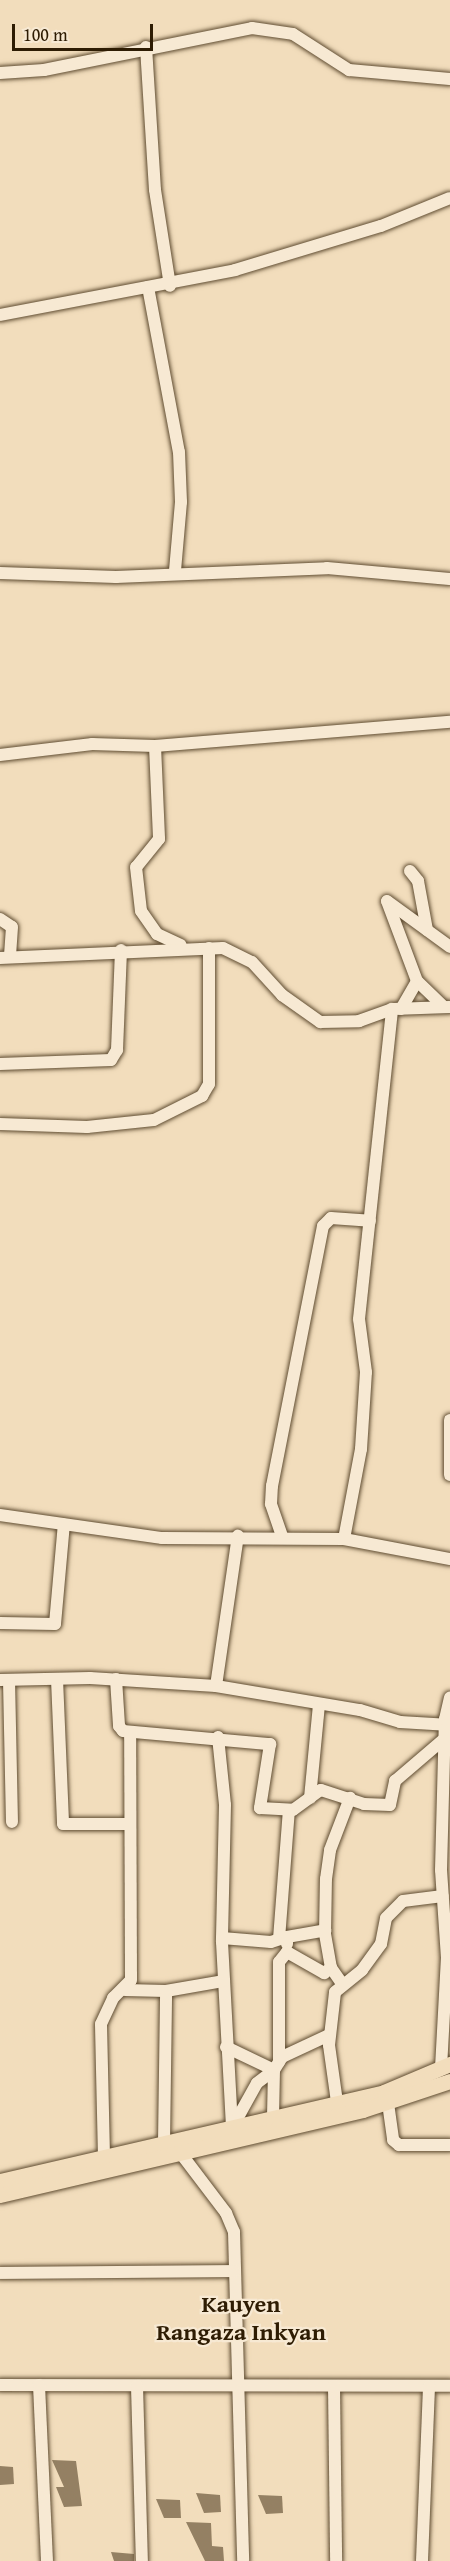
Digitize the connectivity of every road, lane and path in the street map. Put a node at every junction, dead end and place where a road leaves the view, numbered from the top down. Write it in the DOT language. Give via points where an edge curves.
graph roads {
  1 [pos="146,47"];
  2 [pos="0,73"];
  3 [pos="450,79"];
  4 [pos="450,198"];
  5 [pos="170,286"];
  6 [pos="148,287"];
  7 [pos="0,315"];
  8 [pos="175,571"];
  9 [pos="0,573"];
  10 [pos="450,579"];
  11 [pos="450,722"];
  12 [pos="155,746"];
  13 [pos="0,755"];
  14 [pos="410,871"];
  15 [pos="0,919"];
  16 [pos="428,930"];
  17 [pos="450,947"];
  18 [pos="209,948"];
  19 [pos="121,950"];
  20 [pos="5,957"];
  21 [pos="417,981"];
  22 [pos="447,1007"];
  23 [pos="396,1009"];
  24 [pos="0,1064"];
  25 [pos="0,1124"];
  26 [pos="370,1221"];
  27 [pos="450,1420"];
  28 [pos="450,1475"];
  29 [pos="0,1515"];
  30 [pos="64,1524"];
  31 [pos="238,1536"];
  32 [pos="282,1536"];
  33 [pos="344,1539"];
  34 [pos="450,1559"];
  35 [pos="0,1623"];
  36 [pos="57,1679"];
  37 [pos="116,1679"];
  38 [pos="5,1680"];
  39 [pos="216,1686"];
  40 [pos="450,1698"];
  41 [pos="319,1704"];
  42 [pos="447,1725"];
  43 [pos="130,1733"];
  44 [pos="218,1737"];
  45 [pos="444,1739"];
  46 [pos="310,1798"];
  47 [pos="350,1798"];
  48 [pos="289,1810"];
  49 [pos="12,1822"];
  50 [pos="129,1824"];
  51 [pos="442,1896"];
  52 [pos="325,1930"];
  53 [pos="222,1938"];
  54 [pos="283,1938"];
  55 [pos="287,1952"];
  56 [pos="331,1968"];
  57 [pos="224,1981"];
  58 [pos="343,1986"];
  59 [pos="125,1990"];
  60 [pos="166,1991"];
  61 [pos="329,2035"];
  62 [pos="226,2047"];
  63 [pos="276,2066"];
  64 [pos="447,2071"];
  65 [pos="337,2102"];
  66 [pos="388,2103"];
  67 [pos="273,2117"];
  68 [pos="232,2128"];
  69 [pos="164,2143"];
  70 [pos="450,2145"];
  71 [pos="179,2151"];
  72 [pos="104,2157"];
  73 [pos="0,2181"];
  74 [pos="0,2195"];
  75 [pos="234,2271"];
  76 [pos="0,2272"];
  77 [pos="0,2385"];
  78 [pos="39,2385"];
  79 [pos="137,2386"];
  80 [pos="240,2386"];
  81 [pos="334,2386"];
  82 [pos="429,2386"];
  83 [pos="450,2386"];
  84 [pos="47,2561"];
  85 [pos="142,2561"];
  86 [pos="243,2561"];
  87 [pos="336,2561"];
  88 [pos="422,2561"];
  1 -- 2 [label="street" via="44,70"];
  1 -- 3 [label="street" via="252,28 275,29 349,70"];
  1 -- 5 [label="street" via="155,190"];
  4 -- 5 [label="street" via="381,226"];
  5 -- 6 [label="street"];
  6 -- 7 [label="street"];
  6 -- 8 [label="street" via="179,452 181,502"];
  8 -- 9 [label="street" via="116,577"];
  8 -- 10 [label="street" via="327,568"];
  11 -- 12 [label="street"];
  12 -- 13 [label="street" via="92,744"];
  12 -- 18 [label="street" via="159,839 136,867 141,911 157,934 172,944"];
  14 -- 16 [label="street" via="418,881"];
  15 -- 20 [label="street" via="12,927"];
  16 -- 17 [label="street"];
  16 -- 21 [label="street" via="387,900"];
  18 -- 19 [label="street"];
  18 -- 23 [label="street" via="236,951 252,962 282,995 320,1022 359,1021"];
  18 -- 25 [label="street" via="208,1084 202,1096 153,1120 87,1127"];
  19 -- 20 [label="street"];
  19 -- 24 [label="street" via="117,1050 111,1060"];
  21 -- 22 [label="street"];
  21 -- 23 [label="street"];
  22 -- 23 [label="street"];
  23 -- 26 [label="street"];
  26 -- 32 [label="street" via="324,1221 272,1486 271,1504"];
  26 -- 33 [label="street" via="359,1320 366,1372 361,1449"];
  27 -- 28 [label="street"];
  29 -- 30 [label="street"];
  30 -- 31 [label="street" via="162,1538"];
  30 -- 35 [label="street" via="55,1624"];
  31 -- 32 [label="street"];
  31 -- 39 [label="street"];
  32 -- 33 [label="street"];
  33 -- 34 [label="street"];
  36 -- 37 [label="street"];
  36 -- 38 [label="street"];
  36 -- 50 [label="street" via="63,1824"];
  37 -- 39 [label="street"];
  37 -- 43 [label="street" via="119,1726"];
  38 -- 49 [label="street"];
  39 -- 41 [label="street"];
  40 -- 42 [label="street"];
  41 -- 42 [label="street" via="400,1722"];
  41 -- 46 [label="street"];
  42 -- 45 [label="street"];
  43 -- 44 [label="street"];
  43 -- 50 [label="street"];
  44 -- 48 [label="street" via="270,1744 260,1808"];
  44 -- 53 [label="street" via="225,1805"];
  45 -- 47 [label="street" via="395,1781 390,1805 364,1804"];
  45 -- 51 [label="street"];
  46 -- 47 [label="street" via="321,1790"];
  46 -- 48 [label="street"];
  47 -- 52 [label="street" via="330,1850"];
  48 -- 54 [label="street"];
  50 -- 59 [label="street" via="132,1958 131,1980"];
  51 -- 58 [label="street" via="403,1900 386,1918 381,1944 362,1970"];
  51 -- 64 [label="street" via="447,1958"];
  52 -- 54 [label="street"];
  52 -- 56 [label="street"];
  53 -- 54 [label="street"];
  53 -- 57 [label="street"];
  54 -- 55 [label="street"];
  55 -- 56 [label="street" via="324,1973"];
  55 -- 63 [label="street" via="279,1962 283,2017"];
  56 -- 58 [label="street"];
  57 -- 60 [label="street"];
  57 -- 62 [label="street"];
  58 -- 61 [label="street" via="330,2001"];
  59 -- 60 [label="street"];
  59 -- 72 [label="street" via="112,1998 101,2025"];
  60 -- 69 [label="street"];
  61 -- 63 [label="street" via="304,2043"];
  61 -- 65 [label="street"];
  62 -- 63 [label="street"];
  62 -- 68 [label="street"];
  63 -- 67 [label="street"];
  63 -- 68 [label="street" via="257,2083"];
  64 -- 65 [label="main road" via="384,2092"];
  64 -- 66 [label="main road"];
  65 -- 67 [label="main road"];
  66 -- 70 [label="street" via="393,2140 399,2145"];
  66 -- 71 [label="main road"];
  67 -- 68 [label="main road"];
  68 -- 69 [label="main road"];
  69 -- 72 [label="main road"];
  71 -- 74 [label="main road"];
  71 -- 75 [label="street" via="231,2222"];
  72 -- 73 [label="main road"];
  75 -- 76 [label="street"];
  75 -- 80 [label="street"];
  77 -- 78 [label="street"];
  78 -- 79 [label="street"];
  78 -- 84 [label="street"];
  79 -- 80 [label="street"];
  79 -- 85 [label="street"];
  80 -- 81 [label="street"];
  80 -- 86 [label="street"];
  81 -- 82 [label="street"];
  81 -- 87 [label="street"];
  82 -- 83 [label="street"];
  82 -- 88 [label="street"];
}
